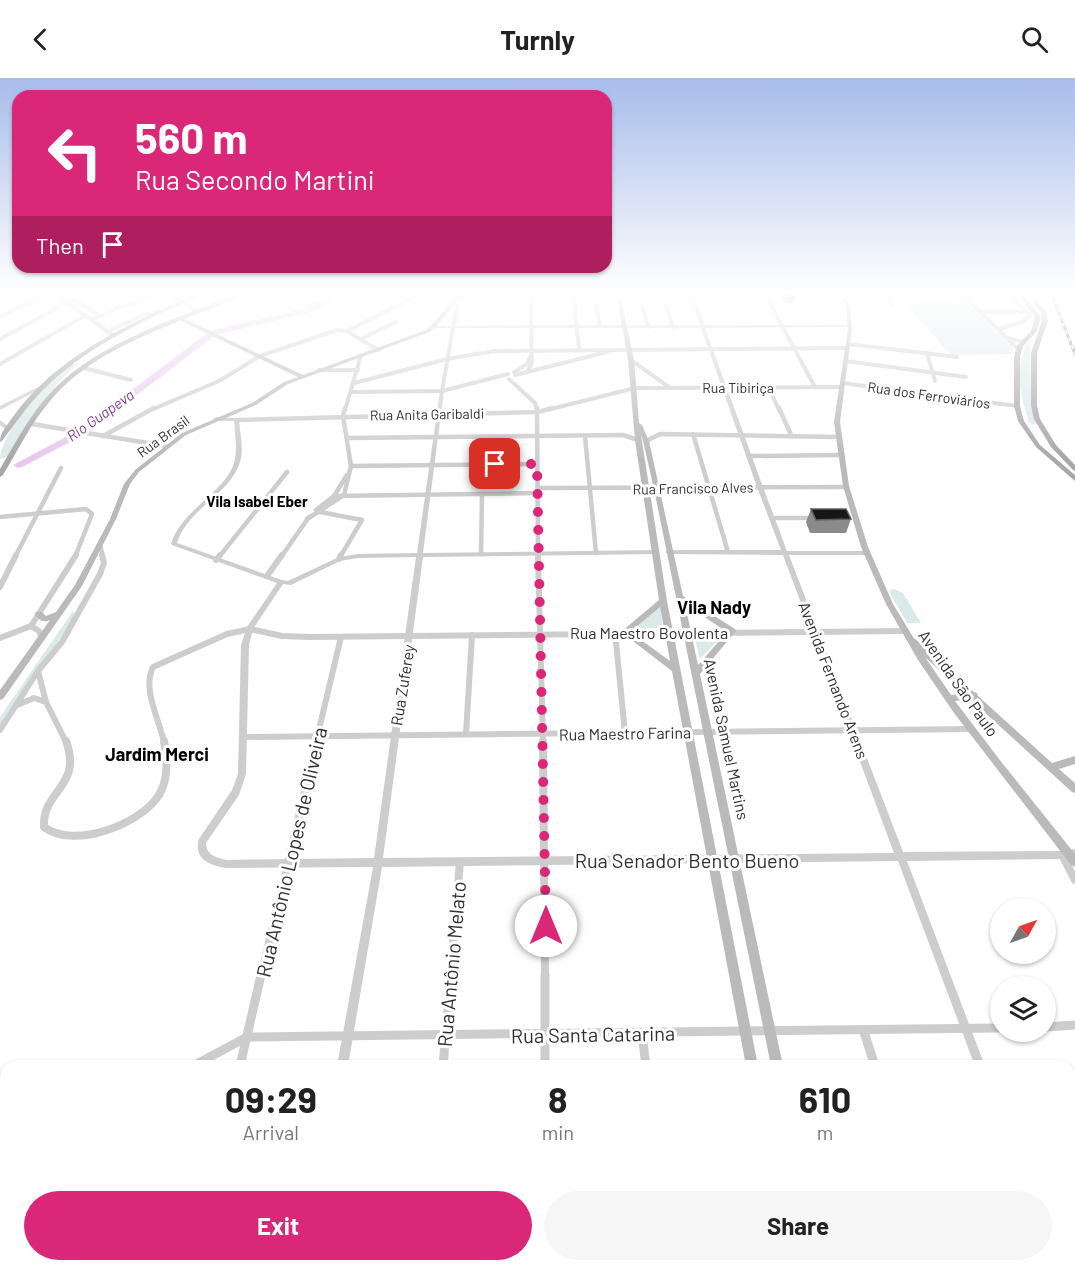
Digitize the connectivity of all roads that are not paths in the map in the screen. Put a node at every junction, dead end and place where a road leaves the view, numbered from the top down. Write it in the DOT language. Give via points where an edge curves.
graph roads {
  1 [pos="711,348"];
  2 [pos="793,348"];
  3 [pos="27,349"];
  4 [pos="88,349"];
  5 [pos="118,349"];
  6 [pos="244,349"];
  7 [pos="284,349"];
  8 [pos="382,349"];
  9 [pos="449,349"];
  10 [pos="530,349"];
  11 [pos="579,349"];
  12 [pos="599,349"];
  13 [pos="693,349"];
  14 [pos="847,349"];
  15 [pos="878,349"];
  16 [pos="1034,349"];
  17 [pos="378,350"];
  18 [pos="1018,350"];
  19 [pos="610,351"];
  20 [pos="620,351"];
  21 [pos="629,351"];
  22 [pos="927,353"];
  23 [pos="106,355"];
  24 [pos="361,355"];
  25 [pos="530,356"];
  26 [pos="260,357"];
  27 [pos="957,357"];
  28 [pos="447,359"];
  29 [pos="73,360"];
  30 [pos="845,361"];
  31 [pos="630,362"];
  32 [pos="0,364"];
  33 [pos="84,368"];
  34 [pos="319,370"];
  35 [pos="358,370"];
  36 [pos="528,370"];
  37 [pos="932,373"];
  38 [pos="302,376"];
  39 [pos="512,377"];
  40 [pos="966,377"];
  41 [pos="131,380"];
  42 [pos="935,381"];
  43 [pos="354,383"];
  44 [pos="842,385"];
  45 [pos="670,387"];
  46 [pos="726,387"];
  47 [pos="814,387"];
  48 [pos="39,388"];
  49 [pos="635,388"];
  50 [pos="769,388"];
  51 [pos="351,392"];
  52 [pos="442,392"];
  53 [pos="1017,406"];
  54 [pos="0,408"];
  55 [pos="538,412"];
  56 [pos="439,413"];
  57 [pos="343,416"];
  58 [pos="216,419"];
  59 [pos="236,420"];
  60 [pos="1021,421"];
  61 [pos="0,422"];
  62 [pos="32,424"];
  63 [pos="1041,427"];
  64 [pos="7,428"];
  65 [pos="693,434"];
  66 [pos="585,435"];
  67 [pos="743,435"];
  68 [pos="791,435"];
  69 [pos="103,436"];
  70 [pos="537,436"];
  71 [pos="838,437"];
  72 [pos="1,438"];
  73 [pos="347,438"];
  74 [pos="435,438"];
  75 [pos="642,441"];
  76 [pos="166,446"];
  77 [pos="841,455"];
  78 [pos="751,456"];
  79 [pos="9,461"];
  80 [pos="0,462"];
  81 [pos="537,464"];
  82 [pos="432,465"];
  83 [pos="351,466"];
  84 [pos="61,468"];
  85 [pos="1075,469"];
  86 [pos="287,472"];
  87 [pos="349,472"];
  88 [pos="0,475"];
  89 [pos="1075,479"];
  90 [pos="760,487"];
  91 [pos="847,487"];
  92 [pos="709,488"];
  93 [pos="590,489"];
  94 [pos="646,489"];
  95 [pos="657,489"];
  96 [pos="538,491"];
  97 [pos="482,494"];
  98 [pos="344,495"];
  99 [pos="429,495"];
  100 [pos="334,496"];
  101 [pos="320,512"];
  102 [pos="37,514"];
  103 [pos="0,517"];
  104 [pos="772,518"];
  105 [pos="819,518"];
  106 [pos="307,519"];
  107 [pos="100,544"];
  108 [pos="657,552"];
  109 [pos="668,552"];
  110 [pos="728,552"];
  111 [pos="786,552"];
  112 [pos="865,553"];
  113 [pos="420,554"];
  114 [pos="481,554"];
  115 [pos="538,554"];
  116 [pos="596,554"];
  117 [pos="339,559"];
  118 [pos="216,560"];
  119 [pos="267,576"];
  120 [pos="281,582"];
  121 [pos="0,586"];
  122 [pos="78,586"];
  123 [pos="93,586"];
  124 [pos="679,597"];
  125 [pos="663,601"];
  126 [pos="39,614"];
  127 [pos="58,614"];
  128 [pos="31,626"];
  129 [pos="250,629"];
  130 [pos="686,631"];
  131 [pos="732,631"];
  132 [pos="615,632"];
  133 [pos="625,632"];
  134 [pos="669,632"];
  135 [pos="817,632"];
  136 [pos="540,633"];
  137 [pos="472,634"];
  138 [pos="907,634"];
  139 [pos="409,635"];
  140 [pos="341,637"];
  141 [pos="0,638"];
  142 [pos="42,638"];
  143 [pos="677,670"];
  144 [pos="38,671"];
  145 [pos="695,674"];
  146 [pos="974,695"];
  147 [pos="0,697"];
  148 [pos="950,698"];
  149 [pos="46,702"];
  150 [pos="16,705"];
  151 [pos="853,729"];
  152 [pos="971,729"];
  153 [pos="0,730"];
  154 [pos="706,731"];
  155 [pos="689,732"];
  156 [pos="625,733"];
  157 [pos="466,734"];
  158 [pos="542,734"];
  159 [pos="394,736"];
  160 [pos="243,737"];
  161 [pos="319,737"];
  162 [pos="1075,760"];
  163 [pos="1051,767"];
  164 [pos="1075,789"];
  165 [pos="1070,856"];
  166 [pos="901,857"];
  167 [pos="733,860"];
  168 [pos="546,861"];
  169 [pos="712,861"];
  170 [pos="460,862"];
  171 [pos="287,864"];
  172 [pos="378,864"];
  173 [pos="1075,880"];
  174 [pos="1075,1025"];
  175 [pos="1056,1026"];
  176 [pos="990,1029"];
  177 [pos="966,1030"];
  178 [pos="745,1031"];
  179 [pos="770,1031"];
  180 [pos="864,1032"];
  181 [pos="545,1034"];
  182 [pos="642,1034"];
  183 [pos="446,1035"];
  184 [pos="347,1036"];
  185 [pos="247,1037"];
  186 [pos="204,1060"];
  187 [pos="241,1060"];
  188 [pos="343,1060"];
  189 [pos="444,1060"];
  190 [pos="545,1060"];
  191 [pos="645,1060"];
  192 [pos="751,1060"];
  193 [pos="776,1060"];
  194 [pos="873,1060"];
  195 [pos="978,1060"];
  1 -- 46 [label="street, Avenida Fernando Arens"];
  2 -- 47 [label="street"];
  3 -- 32 [label="street"];
  4 -- 23 [label="main road" via="92,356"];
  4 -- 29 [label="main road"];
  5 -- 23 [label="main road"];
  6 -- 26 [label="main road"];
  7 -- 26 [label="street"];
  8 -- 17 [label="main road, Rua Brasil"];
  9 -- 28 [label="street, Rua Zuferey"];
  10 -- 11 [label="street"];
  10 -- 25 [label="street"];
  10 -- 28 [label="street"];
  11 -- 12 [label="street"];
  12 -- 19 [label="street"];
  12 -- 20 [label="street"];
  13 -- 21 [label="street"];
  14 -- 30 [label="main road, Avenida São Paulo"];
  15 -- 22 [label="street"];
  16 -- 63 [label="main road" via="1034,406"];
  17 -- 24 [label="main road, Rua Brasil"];
  18 -- 53 [label="main road"];
  19 -- 20 [label="street"];
  19 -- 36 [label="street"];
  20 -- 21 [label="street"];
  20 -- 31 [label="main road"];
  21 -- 31 [label="main road, Avenida Samuel Martins"];
  22 -- 27 [label="street"];
  22 -- 37 [label="street"];
  23 -- 33 [label="main road"];
  24 -- 34 [label="main road, Rua Brasil"];
  24 -- 35 [label="street"];
  25 -- 36 [label="street"];
  25 -- 39 [label="street"];
  26 -- 38 [label="main road"];
  26 -- 69 [label="street" via="219,381"];
  28 -- 43 [label="street"];
  28 -- 52 [label="street, Rua Zuferey"];
  29 -- 33 [label="main road" via="82,362"];
  29 -- 48 [label="main road"];
  30 -- 37 [label="street"];
  30 -- 44 [label="main road, Avenida São Paulo"];
  31 -- 45 [label="street"];
  31 -- 49 [label="main road, Avenida Samuel Martins"];
  33 -- 41 [label="street"];
  33 -- 62 [label="main road" via="56,390"];
  34 -- 35 [label="street"];
  34 -- 38 [label="main road, Rua Brasil"];
  35 -- 43 [label="street"];
  36 -- 39 [label="street"];
  37 -- 40 [label="street"];
  37 -- 42 [label="street"];
  38 -- 58 [label="main road, Rua Brasil" via="286,382 255,404"];
  39 -- 52 [label="street"];
  39 -- 55 [label="street"];
  43 -- 51 [label="street"];
  44 -- 47 [label="street, Rua Tibiriça"];
  44 -- 53 [label="street, Rua dos Ferroviários"];
  44 -- 71 [label="main road, Avenida São Paulo"];
  45 -- 46 [label="street, Rua Tibiriça"];
  45 -- 49 [label="street, Rua Tibiriça"];
  46 -- 50 [label="street, Rua Tibiriça"];
  46 -- 67 [label="street, Avenida Fernando Arens"];
  47 -- 50 [label="street, Rua Tibiriça"];
  48 -- 54 [label="street"];
  48 -- 64 [label="main road"];
  49 -- 55 [label="street, Rua Anita Garibaldi"];
  49 -- 75 [label="main road, Avenida Samuel Martins"];
  50 -- 68 [label="street"];
  51 -- 52 [label="street"];
  51 -- 57 [label="street"];
  52 -- 56 [label="street, Rua Zuferey"];
  53 -- 60 [label="main road"];
  55 -- 56 [label="street, Rua Anita Garibaldi"];
  55 -- 70 [label="street"];
  56 -- 57 [label="street, Rua Anita Garibaldi"];
  56 -- 74 [label="street, Rua Zuferey"];
  57 -- 59 [label="street, Rua Anita Garibaldi"];
  57 -- 73 [label="street"];
  58 -- 59 [label="street, Rua Anita Garibaldi"];
  58 -- 76 [label="main road, Rua Brasil"];
  59 -- 118 [label="street" via="238,455 234,469 174,539 179,548"];
  60 -- 63 [label="main road"];
  60 -- 89 [label="main road" via="1038,447"];
  61 -- 64 [label="street"];
  62 -- 69 [label="street"];
  62 -- 79 [label="main road"];
  63 -- 85 [label="main road"];
  64 -- 72 [label="main road"];
  65 -- 67 [label="street"];
  65 -- 75 [label="street" via="660,434"];
  65 -- 92 [label="street"];
  66 -- 70 [label="street"];
  66 -- 75 [label="street" via="623,435"];
  66 -- 93 [label="street"];
  67 -- 68 [label="street"];
  67 -- 78 [label="street, Avenida Fernando Arens"];
  68 -- 71 [label="street"];
  69 -- 76 [label="street"];
  70 -- 74 [label="street"];
  70 -- 81 [label="street"];
  71 -- 77 [label="main road, Avenida São Paulo"];
  73 -- 74 [label="street"];
  73 -- 83 [label="street"];
  74 -- 82 [label="street, Rua Zuferey"];
  75 -- 94 [label="main road, Avenida Samuel Martins"];
  75 -- 95 [label="main road, Avenida Samuel Martins"];
  76 -- 107 [label="main road, Rua Brasil" via="127,484"];
  77 -- 78 [label="street"];
  77 -- 91 [label="main road, Avenida São Paulo"];
  78 -- 90 [label="street, Avenida Fernando Arens"];
  79 -- 80 [label="main road"];
  79 -- 88 [label="main road"];
  81 -- 82 [label="street"];
  81 -- 96 [label="street"];
  82 -- 83 [label="street"];
  82 -- 99 [label="street, Rua Zuferey"];
  83 -- 87 [label="street"];
  84 -- 102 [label="street"];
  86 -- 118 [label="street"];
  87 -- 98 [label="street"];
  87 -- 100 [label="street"];
  90 -- 91 [label="street, Rua Francisco Alves"];
  90 -- 92 [label="street, Rua Francisco Alves"];
  90 -- 104 [label="street, Avenida Fernando Arens"];
  91 -- 112 [label="main road, Avenida São Paulo"];
  92 -- 95 [label="street, Rua Francisco Alves"];
  92 -- 110 [label="street"];
  93 -- 94 [label="street, Rua Francisco Alves"];
  93 -- 96 [label="street, Rua Francisco Alves"];
  93 -- 116 [label="street"];
  94 -- 95 [label="street, Rua Francisco Alves"];
  94 -- 108 [label="main road, Avenida Samuel Martins"];
  95 -- 109 [label="main road, Avenida Samuel Martins"];
  96 -- 97 [label="street, Rua Francisco Alves"];
  96 -- 115 [label="street"];
  97 -- 99 [label="street, Rua Francisco Alves"];
  97 -- 114 [label="street"];
  98 -- 99 [label="street, Rua Francisco Alves"];
  98 -- 100 [label="street, Rua Francisco Alves"];
  98 -- 101 [label="street"];
  99 -- 113 [label="street, Rua Zuferey"];
  100 -- 106 [label="street"];
  101 -- 106 [label="street"];
  101 -- 117 [label="street" via="362,520"];
  102 -- 103 [label="street"];
  102 -- 121 [label="street"];
  102 -- 126 [label="street" via="92,514 74,563"];
  104 -- 105 [label="street"];
  104 -- 111 [label="street, Avenida Fernando Arens"];
  106 -- 119 [label="street"];
  107 -- 122 [label="main road, Rua Brasil"];
  107 -- 123 [label="street" via="104,563"];
  108 -- 116 [label="street"];
  108 -- 125 [label="main road, Avenida Samuel Martins"];
  109 -- 110 [label="street"];
  109 -- 124 [label="main road, Avenida Samuel Martins"];
  110 -- 111 [label="street"];
  111 -- 112 [label="street"];
  111 -- 135 [label="street, Avenida Fernando Arens"];
  112 -- 138 [label="main road, Avenida São Paulo"];
  113 -- 114 [label="street"];
  113 -- 117 [label="street"];
  113 -- 139 [label="street, Rua Zuferey"];
  114 -- 115 [label="street"];
  115 -- 116 [label="street"];
  115 -- 136 [label="street"];
  117 -- 120 [label="street" via="302,578"];
  118 -- 119 [label="street"];
  119 -- 120 [label="street"];
  120 -- 129 [label="street"];
  122 -- 123 [label="street"];
  122 -- 127 [label="main road, Rua Brasil"];
  123 -- 144 [label="street" via="62,642"];
  124 -- 130 [label="main road, Avenida Samuel Martins"];
  124 -- 131 [label="main road"];
  125 -- 133 [label="main road"];
  125 -- 134 [label="main road, Avenida Samuel Martins"];
  126 -- 127 [label="main road" via="45,619"];
  126 -- 128 [label="street"];
  127 -- 142 [label="main road, Rua Brasil"];
  128 -- 141 [label="street"];
  128 -- 142 [label="street"];
  129 -- 140 [label="street, Rua Maestro Bovolenta" via="282,636"];
  129 -- 149 [label="street" via="227,634 153,667 148,675 149,687 167,769 164,786 145,811 114,828 64,834 49,832 44,827 45,812 67,780 71,767 68,748"];
  129 -- 160 [label="street" via="243,663"];
  130 -- 131 [label="street, Rua Maestro Bovolenta"];
  130 -- 134 [label="street, Rua Maestro Bovolenta"];
  130 -- 145 [label="main road, Avenida Samuel Martins"];
  131 -- 135 [label="street, Rua Maestro Bovolenta"];
  131 -- 145 [label="main road"];
  132 -- 133 [label="street, Rua Maestro Bovolenta"];
  132 -- 136 [label="street, Rua Maestro Bovolenta"];
  132 -- 156 [label="street"];
  133 -- 134 [label="street, Rua Maestro Bovolenta"];
  133 -- 143 [label="main road"];
  134 -- 143 [label="main road, Avenida Samuel Martins"];
  135 -- 138 [label="street, Rua Maestro Bovolenta"];
  135 -- 151 [label="street, Avenida Fernando Arens"];
  136 -- 137 [label="street, Rua Maestro Bovolenta"];
  136 -- 158 [label="street"];
  137 -- 139 [label="street, Rua Maestro Bovolenta"];
  137 -- 157 [label="street"];
  138 -- 146 [label="main road"];
  138 -- 148 [label="main road, Avenida São Paulo"];
  139 -- 140 [label="street, Rua Maestro Bovolenta"];
  139 -- 159 [label="street, Rua Zuferey"];
  140 -- 161 [label="street, Rua Antônio Lopes de Oliveira"];
  142 -- 147 [label="main road, Rua Brasil"];
  143 -- 155 [label="main road, Avenida Samuel Martins"];
  144 -- 149 [label="street"];
  144 -- 150 [label="street"];
  145 -- 154 [label="main road, Avenida Samuel Martins"];
  146 -- 148 [label="main road"];
  146 -- 163 [label="main road"];
  148 -- 152 [label="main road, Avenida São Paulo"];
  149 -- 150 [label="street" via="34,698"];
  150 -- 153 [label="street"];
  151 -- 152 [label="street, Rua Maestro Farina"];
  151 -- 154 [label="street, Rua Maestro Farina"];
  151 -- 166 [label="street, Avenida Fernando Arens"];
  152 -- 165 [label="main road, Avenida São Paulo"];
  154 -- 155 [label="street, Rua Maestro Farina"];
  154 -- 167 [label="main road, Avenida Samuel Martins"];
  155 -- 156 [label="street, Rua Maestro Farina"];
  155 -- 169 [label="main road, Avenida Samuel Martins"];
  156 -- 158 [label="street, Rua Maestro Farina"];
  157 -- 158 [label="street, Rua Maestro Farina"];
  157 -- 159 [label="street, Rua Maestro Farina"];
  158 -- 168 [label="street"];
  159 -- 161 [label="street, Rua Maestro Farina"];
  159 -- 172 [label="street, Rua Zuferey"];
  160 -- 161 [label="street, Rua Maestro Farina"];
  160 -- 171 [label="street, Rua Senador Bento Bueno" via="242,774 236,792 201,842 201,850 204,857 226,864"];
  161 -- 171 [label="street, Rua Antônio Lopes de Oliveira"];
  162 -- 163 [label="main road"];
  163 -- 164 [label="main road"];
  165 -- 166 [label="street, Rua Senador Bento Bueno"];
  165 -- 173 [label="street"];
  166 -- 167 [label="street, Rua Senador Bento Bueno"];
  166 -- 177 [label="street, Avenida Fernando Arens"];
  167 -- 169 [label="street, Rua Senador Bento Bueno"];
  167 -- 179 [label="main road, Avenida Samuel Martins"];
  168 -- 169 [label="street, Rua Senador Bento Bueno"];
  168 -- 170 [label="street, Rua Senador Bento Bueno"];
  168 -- 181 [label="street"];
  169 -- 178 [label="main road, Avenida Samuel Martins"];
  170 -- 172 [label="street, Rua Senador Bento Bueno"];
  170 -- 183 [label="street, Rua Antônio Melato"];
  171 -- 172 [label="street, Rua Senador Bento Bueno"];
  171 -- 185 [label="street, Rua Antônio Lopes de Oliveira"];
  172 -- 184 [label="street, Rua Zuferey"];
  174 -- 175 [label="street"];
  176 -- 177 [label="street, Rua Santa Catarina"];
  177 -- 180 [label="street, Rua Santa Catarina"];
  177 -- 195 [label="street, Avenida Fernando Arens"];
  178 -- 179 [label="street, Rua Santa Catarina"];
  178 -- 182 [label="street, Rua Santa Catarina"];
  178 -- 192 [label="main road, Avenida Samuel Martins"];
  179 -- 180 [label="street, Rua Santa Catarina"];
  179 -- 193 [label="main road, Avenida Samuel Martins"];
  180 -- 194 [label="street"];
  181 -- 182 [label="street, Rua Santa Catarina"];
  181 -- 183 [label="street, Rua Santa Catarina"];
  181 -- 190 [label="street"];
  182 -- 191 [label="street"];
  183 -- 184 [label="street, Rua Santa Catarina"];
  183 -- 189 [label="street, Rua Antônio Melato"];
  184 -- 185 [label="street, Rua Santa Catarina"];
  184 -- 188 [label="street, Rua Zuferey"];
  185 -- 186 [label="street, Rua Santa Catarina"];
  185 -- 187 [label="street, Rua Antônio Lopes de Oliveira"];
}
